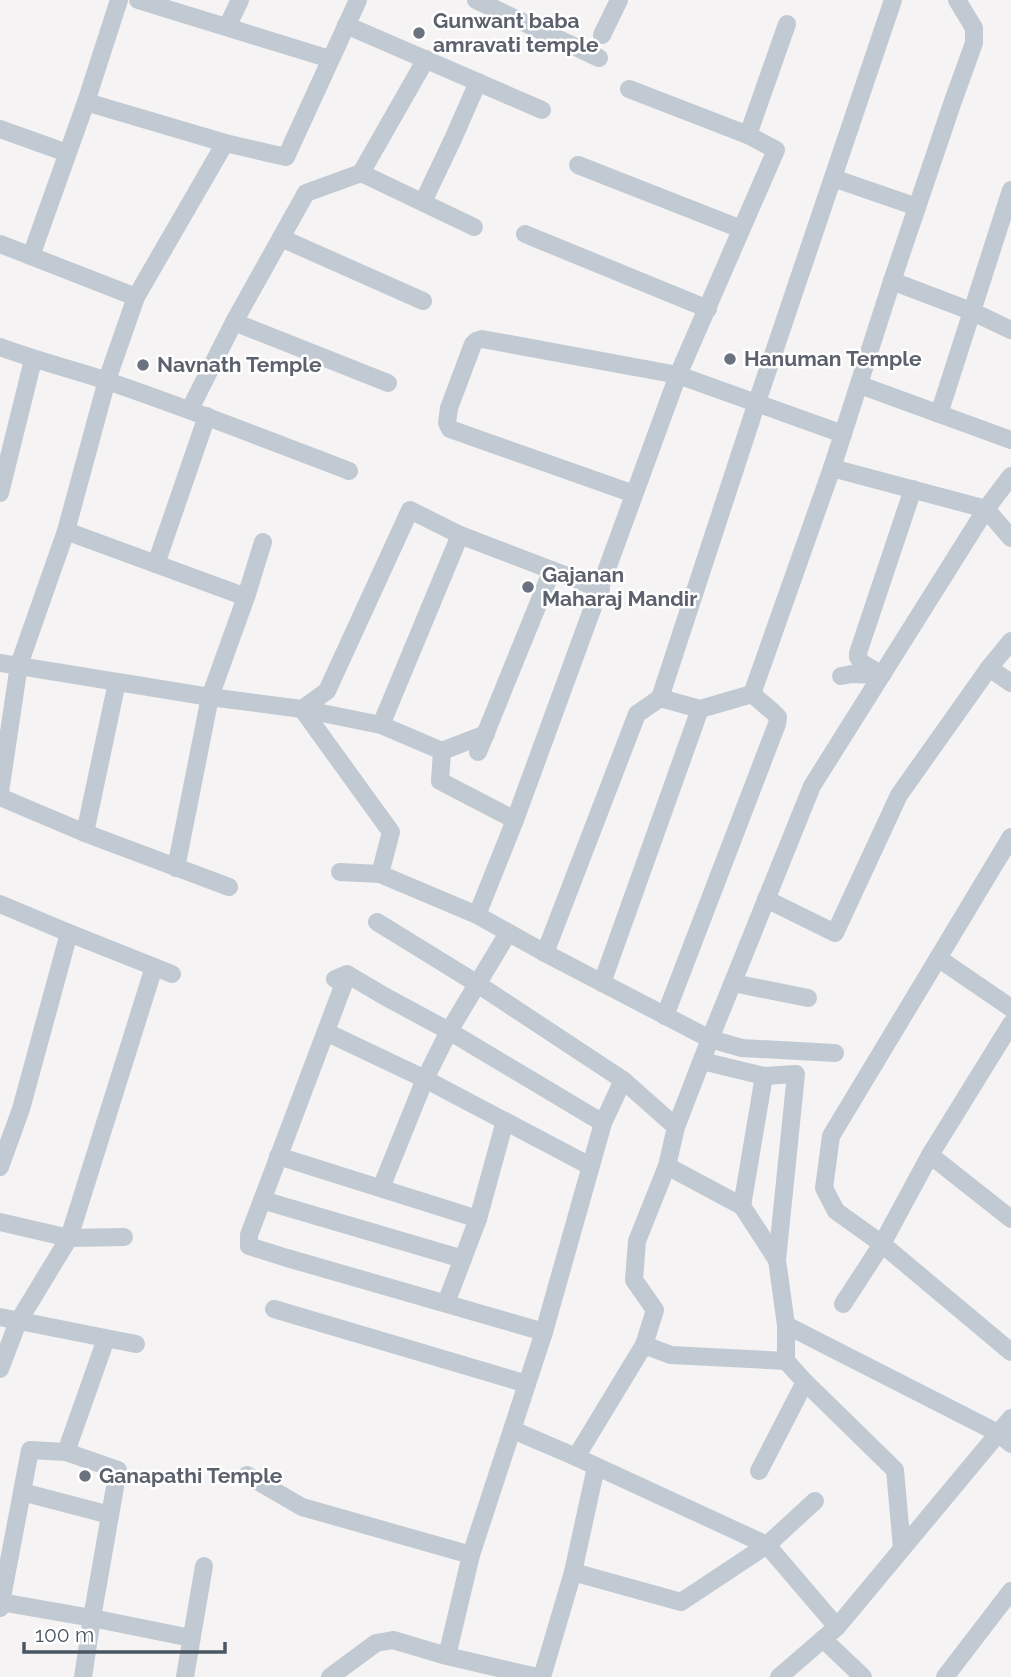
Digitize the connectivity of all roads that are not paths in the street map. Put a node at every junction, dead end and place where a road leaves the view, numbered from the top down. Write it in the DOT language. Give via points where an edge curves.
graph roads {
  1 [pos="119,0"];
  2 [pos="138,0"];
  3 [pos="240,0"];
  4 [pos="358,0"];
  5 [pos="476,0"];
  6 [pos="619,0"];
  7 [pos="893,0"];
  8 [pos="957,0"];
  9 [pos="787,24"];
  10 [pos="346,25"];
  11 [pos="227,27"];
  12 [pos="602,35"];
  13 [pos="599,58"];
  14 [pos="330,59"];
  15 [pos="426,59"];
  16 [pos="478,82"];
  17 [pos="629,89"];
  18 [pos="86,102"];
  19 [pos="542,110"];
  20 [pos="0,129"];
  21 [pos="748,135"];
  22 [pos="225,143"];
  23 [pos="67,153"];
  24 [pos="578,165"];
  25 [pos="361,173"];
  26 [pos="833,178"];
  27 [pos="1011,190"];
  28 [pos="423,202"];
  29 [pos="917,207"];
  30 [pos="474,227"];
  31 [pos="741,229"];
  32 [pos="525,234"];
  33 [pos="281,238"];
  34 [pos="0,244"];
  35 [pos="31,256"];
  36 [pos="892,281"];
  37 [pos="136,297"];
  38 [pos="423,300"];
  39 [pos="708,309"];
  40 [pos="971,311"];
  41 [pos="234,323"];
  42 [pos="1011,330"];
  43 [pos="0,347"];
  44 [pos="33,360"];
  45 [pos="678,375"];
  46 [pos="107,380"];
  47 [pos="388,383"];
  48 [pos="860,385"];
  49 [pos="757,402"];
  50 [pos="190,409"];
  51 [pos="939,414"];
  52 [pos="207,416"];
  53 [pos="843,434"];
  54 [pos="1011,440"];
  55 [pos="832,468"];
  56 [pos="349,471"];
  57 [pos="1011,476"];
  58 [pos="913,489"];
  59 [pos="0,493"];
  60 [pos="635,494"];
  61 [pos="986,509"];
  62 [pos="66,531"];
  63 [pos="460,535"];
  64 [pos="1011,538"];
  65 [pos="263,542"];
  66 [pos="156,564"];
  67 [pos="552,570"];
  68 [pos="601,589"];
  69 [pos="246,597"];
  70 [pos="1011,641"];
  71 [pos="0,663"];
  72 [pos="19,665"];
  73 [pos="989,667"];
  74 [pos="841,676"];
  75 [pos="882,676"];
  76 [pos="117,682"];
  77 [pos="1011,683"];
  78 [pos="695,690"];
  79 [pos="751,694"];
  80 [pos="210,697"];
  81 [pos="667,700"];
  82 [pos="291,708"];
  83 [pos="700,709"];
  84 [pos="381,725"];
  85 [pos="486,734"];
  86 [pos="442,751"];
  87 [pos="478,752"];
  88 [pos="0,792"];
  89 [pos="0,797"];
  90 [pos="515,820"];
  91 [pos="85,833"];
  92 [pos="1011,837"];
  93 [pos="176,868"];
  94 [pos="340,872"];
  95 [pos="380,874"];
  96 [pos="229,887"];
  97 [pos="766,899"];
  98 [pos="0,904"];
  99 [pos="477,915"];
  100 [pos="377,922"];
  101 [pos="69,933"];
  102 [pos="508,933"];
  103 [pos="545,953"];
  104 [pos="938,958"];
  105 [pos="154,967"];
  106 [pos="172,974"];
  107 [pos="477,983"];
  108 [pos="602,983"];
  109 [pos="733,983"];
  110 [pos="808,998"];
  111 [pos="1011,1008"];
  112 [pos="665,1016"];
  113 [pos="1011,1024"];
  114 [pos="449,1031"];
  115 [pos="326,1032"];
  116 [pos="710,1039"];
  117 [pos="835,1054"];
  118 [pos="702,1061"];
  119 [pos="764,1076"];
  120 [pos="425,1079"];
  121 [pos="623,1080"];
  122 [pos="505,1121"];
  123 [pos="603,1123"];
  124 [pos="676,1127"];
  125 [pos="930,1155"];
  126 [pos="278,1156"];
  127 [pos="590,1166"];
  128 [pos="667,1166"];
  129 [pos="0,1167"];
  130 [pos="381,1188"];
  131 [pos="262,1200"];
  132 [pos="742,1206"];
  133 [pos="1009,1211"];
  134 [pos="478,1219"];
  135 [pos="0,1222"];
  136 [pos="124,1237"];
  137 [pos="69,1238"];
  138 [pos="882,1244"];
  139 [pos="463,1259"];
  140 [pos="776,1260"];
  141 [pos="446,1303"];
  142 [pos="843,1304"];
  143 [pos="274,1309"];
  144 [pos="0,1317"];
  145 [pos="18,1322"];
  146 [pos="786,1325"];
  147 [pos="544,1332"];
  148 [pos="106,1339"];
  149 [pos="136,1345"];
  150 [pos="644,1345"];
  151 [pos="1011,1352"];
  152 [pos="786,1360"];
  153 [pos="0,1370"];
  154 [pos="805,1382"];
  155 [pos="527,1384"];
  156 [pos="1011,1418"];
  157 [pos="513,1430"];
  158 [pos="1005,1438"];
  159 [pos="66,1452"];
  160 [pos="576,1457"];
  161 [pos="596,1467"];
  162 [pos="759,1471"];
  163 [pos="247,1475"];
  164 [pos="22,1492"];
  165 [pos="815,1501"];
  166 [pos="110,1515"];
  167 [pos="767,1545"];
  168 [pos="902,1548"];
  169 [pos="471,1555"];
  170 [pos="204,1566"];
  171 [pos="573,1572"];
  172 [pos="1011,1591"];
  173 [pos="1,1605"];
  174 [pos="92,1618"];
  175 [pos="837,1626"];
  176 [pos="191,1638"];
  177 [pos="823,1639"];
  178 [pos="447,1656"];
  179 [pos="83,1677"];
  180 [pos="185,1677"];
  181 [pos="330,1677"];
  182 [pos="540,1677"];
  183 [pos="779,1677"];
  184 [pos="863,1677"];
  185 [pos="945,1677"];
  1 -- 18 [label="street"];
  2 -- 11 [label="street"];
  3 -- 11 [label="street"];
  4 -- 10 [label="street"];
  5 -- 13 [label="street"];
  6 -- 12 [label="street"];
  7 -- 26 [label="street"];
  8 -- 29 [label="street" via="974,28 974,43"];
  9 -- 21 [label="street"];
  10 -- 14 [label="street"];
  10 -- 15 [label="street"];
  11 -- 14 [label="street"];
  14 -- 22 [label="street" via="286,157"];
  15 -- 16 [label="street"];
  15 -- 25 [label="street"];
  16 -- 19 [label="street"];
  16 -- 28 [label="street"];
  17 -- 21 [label="street"];
  18 -- 22 [label="street"];
  18 -- 23 [label="street"];
  20 -- 23 [label="street"];
  21 -- 31 [label="street" via="776,150"];
  22 -- 37 [label="street"];
  23 -- 35 [label="street"];
  24 -- 31 [label="street"];
  25 -- 28 [label="street"];
  25 -- 33 [label="street" via="306,193"];
  26 -- 29 [label="street"];
  26 -- 49 [label="street"];
  27 -- 40 [label="street"];
  28 -- 30 [label="street"];
  29 -- 36 [label="street"];
  31 -- 39 [label="street"];
  32 -- 39 [label="street"];
  33 -- 38 [label="street"];
  33 -- 41 [label="street"];
  34 -- 35 [label="street"];
  35 -- 37 [label="street"];
  36 -- 40 [label="street"];
  36 -- 48 [label="street"];
  37 -- 46 [label="street"];
  39 -- 45 [label="street"];
  40 -- 42 [label="street"];
  40 -- 51 [label="street"];
  41 -- 47 [label="street"];
  41 -- 50 [label="street"];
  43 -- 44 [label="street"];
  44 -- 46 [label="street"];
  44 -- 59 [label="street"];
  45 -- 49 [label="street"];
  45 -- 60 [label="street"];
  45 -- 60 [label="street" via="482,339 473,344 454,396 447,417 450,429"];
  46 -- 50 [label="street"];
  46 -- 62 [label="street"];
  48 -- 51 [label="street"];
  48 -- 53 [label="street"];
  49 -- 53 [label="street"];
  49 -- 81 [label="street"];
  50 -- 52 [label="street"];
  51 -- 54 [label="street"];
  52 -- 56 [label="street"];
  52 -- 66 [label="street"];
  53 -- 55 [label="street"];
  55 -- 58 [label="street"];
  55 -- 79 [label="street"];
  57 -- 61 [label="street"];
  58 -- 61 [label="street"];
  58 -- 75 [label="street" via="858,657"];
  60 -- 68 [label="street"];
  61 -- 64 [label="street"];
  61 -- 75 [label="street"];
  62 -- 66 [label="street"];
  62 -- 72 [label="street"];
  63 -- 67 [label="street"];
  63 -- 82 [label="street" via="410,510 327,691"];
  63 -- 84 [label="street"];
  65 -- 69 [label="street"];
  66 -- 69 [label="street"];
  67 -- 68 [label="street"];
  67 -- 85 [label="street"];
  68 -- 90 [label="street"];
  69 -- 80 [label="street"];
  70 -- 73 [label="street"];
  71 -- 72 [label="street"];
  72 -- 76 [label="street"];
  72 -- 88 [label="street"];
  73 -- 77 [label="street"];
  73 -- 97 [label="street" via="899,795 835,933"];
  74 -- 75 [label="street"];
  75 -- 97 [label="street" via="812,786"];
  76 -- 80 [label="street"];
  76 -- 91 [label="street"];
  78 -- 81 [label="street"];
  79 -- 83 [label="street"];
  79 -- 112 [label="street" via="774,712 777,724"];
  80 -- 82 [label="street"];
  80 -- 93 [label="street"];
  81 -- 83 [label="street"];
  81 -- 103 [label="street" via="637,714"];
  82 -- 84 [label="street"];
  82 -- 95 [label="street" via="391,832"];
  83 -- 108 [label="street"];
  84 -- 86 [label="street"];
  85 -- 86 [label="street"];
  85 -- 87 [label="street"];
  86 -- 90 [label="street" via="440,781"];
  89 -- 91 [label="street"];
  90 -- 99 [label="street"];
  91 -- 93 [label="street"];
  92 -- 104 [label="street"];
  93 -- 96 [label="street"];
  94 -- 95 [label="street"];
  95 -- 99 [label="street"];
  97 -- 109 [label="street"];
  98 -- 101 [label="street"];
  99 -- 102 [label="street"];
  100 -- 107 [label="street"];
  101 -- 105 [label="street"];
  101 -- 129 [label="street" via="21,1109"];
  102 -- 103 [label="street"];
  102 -- 107 [label="street"];
  103 -- 108 [label="street"];
  104 -- 111 [label="street"];
  104 -- 138 [label="street" via="831,1136 824,1188 836,1211"];
  105 -- 106 [label="street"];
  105 -- 137 [label="street"];
  107 -- 114 [label="street"];
  107 -- 121 [label="street"];
  108 -- 112 [label="street"];
  109 -- 110 [label="street"];
  109 -- 116 [label="street"];
  112 -- 116 [label="street"];
  113 -- 125 [label="street"];
  114 -- 115 [label="street" via="347,974 339,982"];
  114 -- 120 [label="street"];
  114 -- 123 [label="street"];
  115 -- 120 [label="street"];
  115 -- 126 [label="street"];
  116 -- 117 [label="street" via="742,1048"];
  116 -- 118 [label="street"];
  118 -- 119 [label="street"];
  118 -- 124 [label="street"];
  119 -- 132 [label="street"];
  119 -- 140 [label="street" via="796,1074"];
  120 -- 122 [label="street"];
  120 -- 130 [label="street"];
  121 -- 123 [label="street"];
  121 -- 124 [label="street"];
  122 -- 127 [label="street"];
  122 -- 134 [label="street"];
  123 -- 127 [label="street"];
  124 -- 128 [label="street"];
  125 -- 133 [label="street"];
  125 -- 138 [label="street"];
  126 -- 130 [label="street"];
  126 -- 131 [label="street"];
  127 -- 147 [label="street"];
  128 -- 132 [label="street"];
  128 -- 150 [label="street" via="637,1241 634,1280 655,1310"];
  130 -- 134 [label="street"];
  131 -- 139 [label="street"];
  131 -- 141 [label="street" via="248,1236 249,1246"];
  132 -- 140 [label="street"];
  134 -- 139 [label="street"];
  135 -- 137 [label="street"];
  136 -- 137 [label="street"];
  137 -- 145 [label="street"];
  138 -- 142 [label="street"];
  138 -- 151 [label="street"];
  139 -- 141 [label="street"];
  140 -- 146 [label="street"];
  141 -- 147 [label="street"];
  143 -- 155 [label="street"];
  144 -- 145 [label="street"];
  145 -- 148 [label="street"];
  145 -- 153 [label="street"];
  146 -- 152 [label="street"];
  146 -- 158 [label="street"];
  147 -- 155 [label="street"];
  148 -- 149 [label="street"];
  148 -- 159 [label="street"];
  150 -- 152 [label="street" via="671,1355"];
  150 -- 160 [label="street"];
  152 -- 154 [label="street"];
  154 -- 162 [label="street"];
  154 -- 168 [label="street" via="895,1470"];
  155 -- 157 [label="street"];
  156 -- 158 [label="street"];
  157 -- 160 [label="street"];
  157 -- 169 [label="street"];
  158 -- 168 [label="street"];
  159 -- 164 [label="street" via="30,1450"];
  159 -- 166 [label="street" via="118,1469"];
  160 -- 161 [label="street"];
  161 -- 167 [label="street"];
  161 -- 171 [label="street"];
  163 -- 169 [label="street" via="302,1507"];
  164 -- 166 [label="street"];
  164 -- 173 [label="street"];
  165 -- 167 [label="street"];
  166 -- 174 [label="street"];
  167 -- 171 [label="street" via="681,1602"];
  167 -- 175 [label="street"];
  168 -- 175 [label="street"];
  169 -- 178 [label="street"];
  170 -- 176 [label="street"];
  171 -- 182 [label="street"];
  172 -- 185 [label="street"];
  173 -- 174 [label="street"];
  174 -- 176 [label="street"];
  174 -- 179 [label="street"];
  175 -- 177 [label="street"];
  176 -- 180 [label="street"];
  177 -- 183 [label="street"];
  177 -- 184 [label="street"];
  178 -- 181 [label="street" via="386,1641 376,1643"];
  178 -- 182 [label="street"];
}
